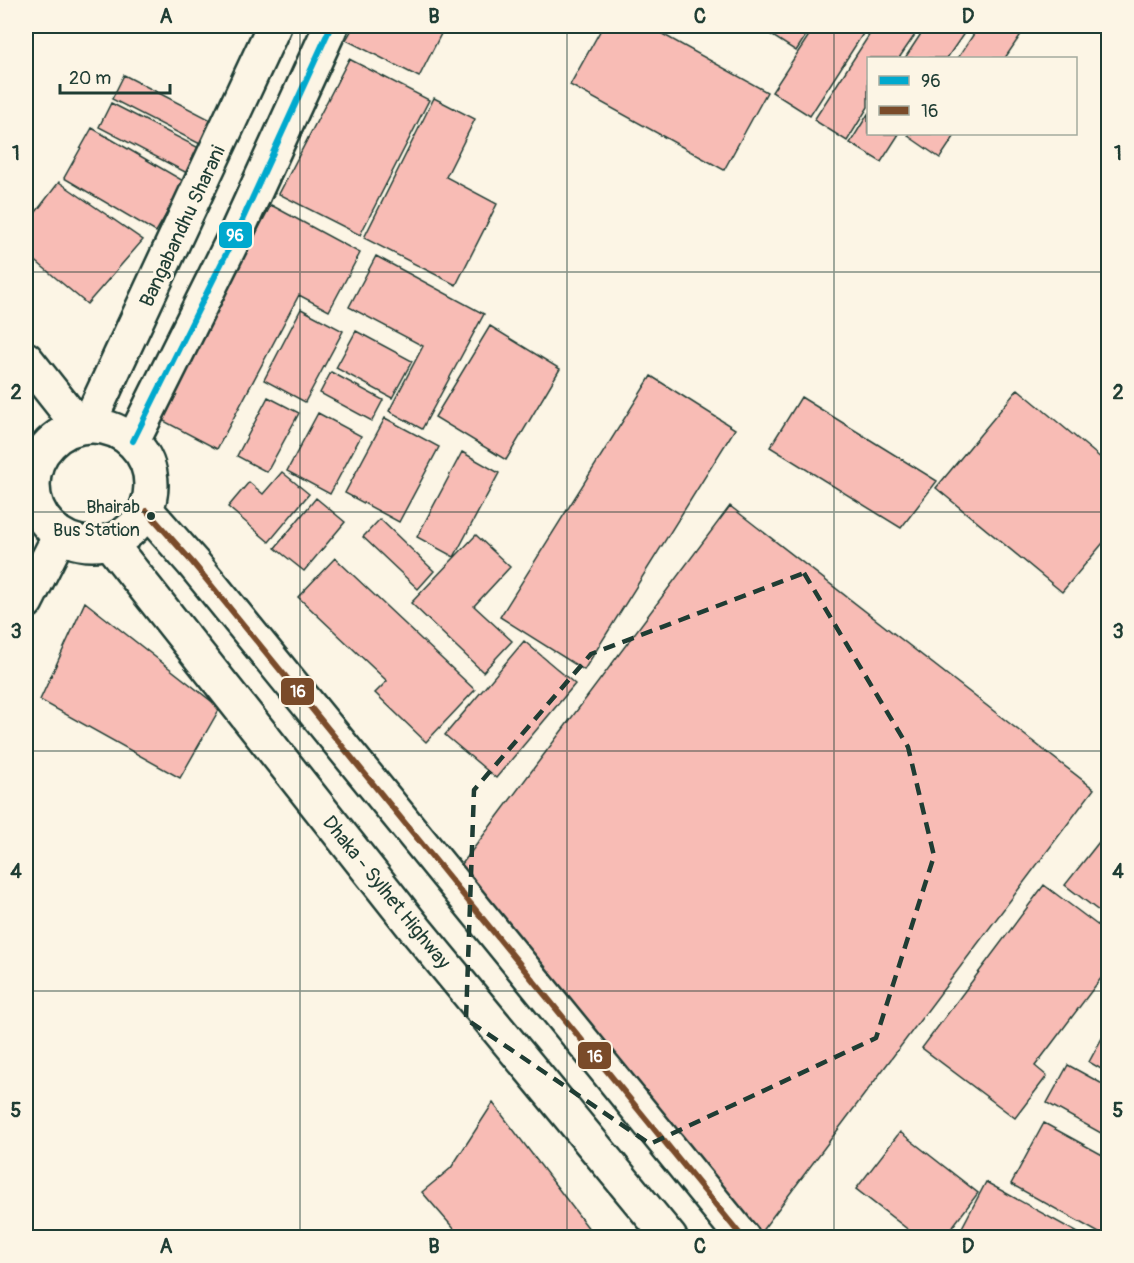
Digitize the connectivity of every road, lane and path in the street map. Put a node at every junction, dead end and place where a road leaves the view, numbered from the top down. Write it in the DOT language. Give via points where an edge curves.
graph roads {
  1 [pos="274,26"];
  2 [pos="331,26"];
  3 [pos="26,359"];
  4 [pos="83,426"];
  5 [pos="134,441"];
  6 [pos="33,447"];
  7 [pos="147,511"];
  8 [pos="60,535"];
  9 [pos="109,542"];
  10 [pos="26,602"];
  11 [pos="670,1238"];
  12 [pos="743,1238"];
  1 -- 4 [label="main road, Bangabandhu Sharani"];
  2 -- 5 [label="main road" via="234,238"];
  3 -- 4 [label="main road"];
  4 -- 5 [label="main road" via="100,425"];
  4 -- 6 [label="main road"];
  5 -- 7 [label="main road" via="151,474 152,493"];
  6 -- 8 [label="main road" via="33,495 39,513"];
  7 -- 9 [label="main road" via="136,526"];
  7 -- 12 [label="main road"];
  8 -- 9 [label="main road" via="85,544"];
  8 -- 10 [label="main road"];
  9 -- 11 [label="main road, Dhaka - Sylhet Highway" via="416,930"];
}
